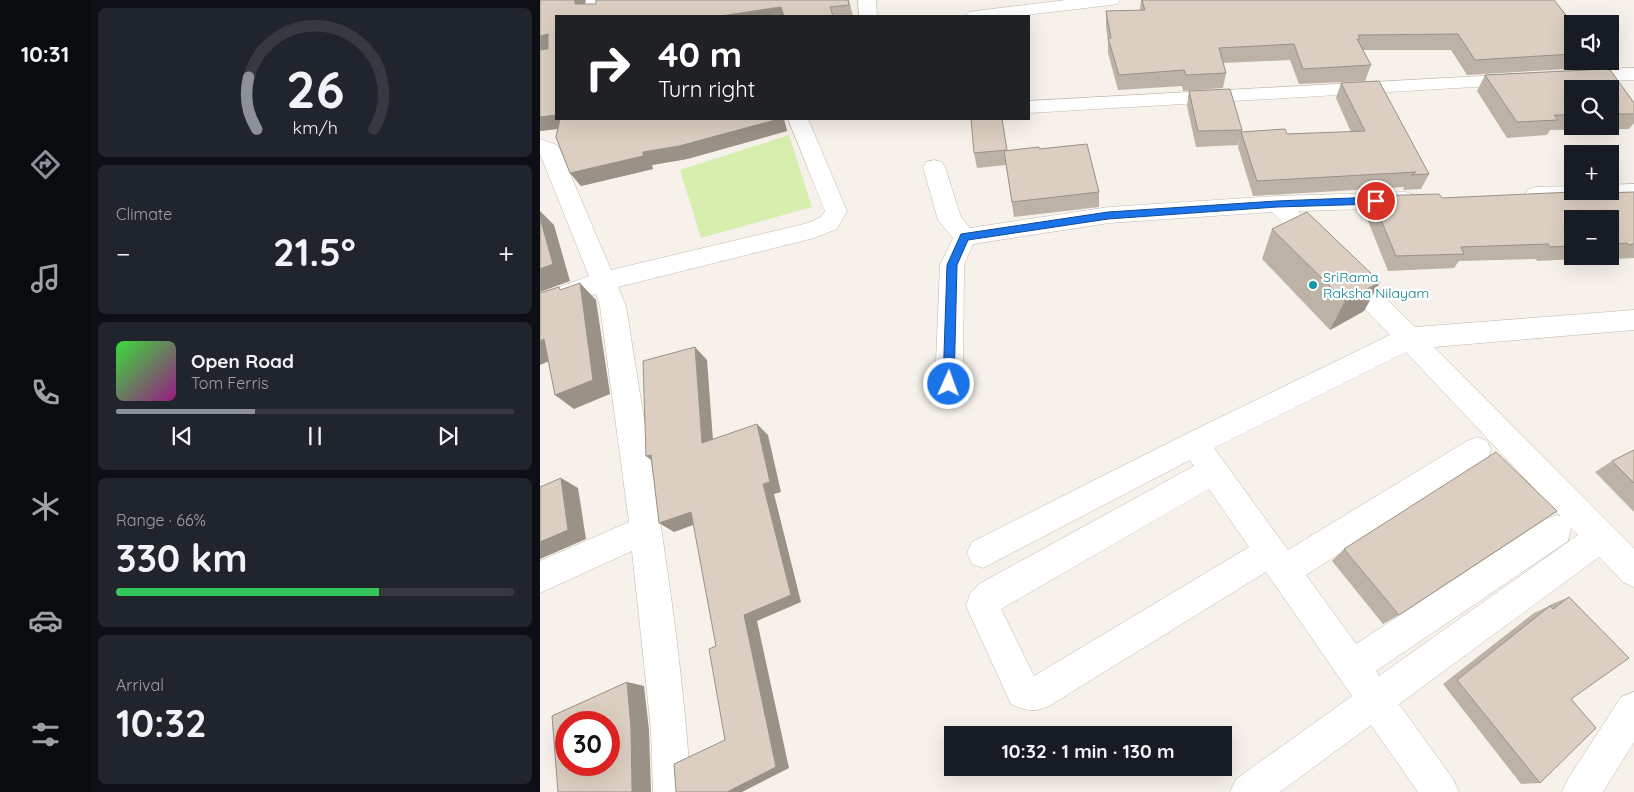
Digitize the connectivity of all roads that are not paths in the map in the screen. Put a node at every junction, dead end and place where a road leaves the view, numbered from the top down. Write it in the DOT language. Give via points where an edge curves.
graph roads {
  1 [pos="595,0"];
  2 [pos="866,0"];
  3 [pos="1104,0"];
  4 [pos="1111,0"];
  5 [pos="594,15"];
  6 [pos="868,15"];
  7 [pos="983,15"];
  8 [pos="1591,70"];
  9 [pos="1602,70"];
  10 [pos="1611,70"];
  11 [pos="1634,74"];
  12 [pos="1556,78"];
  13 [pos="1536,79"];
  14 [pos="1623,96"];
  15 [pos="1030,107"];
  16 [pos="798,120"];
  17 [pos="540,146"];
  18 [pos="934,167"];
  19 [pos="1634,192"];
  20 [pos="1515,196"];
  21 [pos="1426,199"];
  22 [pos="1277,204"];
  23 [pos="965,237"];
  24 [pos="603,281"];
  25 [pos="540,304"];
  26 [pos="1634,320"];
  27 [pos="1409,338"];
  28 [pos="949,384"];
  29 [pos="1194,444"];
  30 [pos="1477,450"];
  31 [pos="1213,471"];
  32 [pos="645,530"];
  33 [pos="1557,530"];
  34 [pos="1601,538"];
  35 [pos="983,553"];
  36 [pos="1277,561"];
  37 [pos="1634,571"];
  38 [pos="540,577"];
  39 [pos="1352,667"];
  40 [pos="1376,701"];
  41 [pos="1634,710"];
  42 [pos="672,792"];
  43 [pos="1249,792"];
  44 [pos="1440,792"];
  45 [pos="1581,792"];
  1 -- 5 [label="street"];
  2 -- 6 [label="street"];
  3 -- 4 [label="street"];
  3 -- 7 [label="street"];
  8 -- 12 [label="street"];
  9 -- 14 [label="street"];
  10 -- 11 [label="street"];
  13 -- 15 [label="street"];
  16 -- 24 [label="street" via="836,211 829,222 814,230"];
  17 -- 24 [label="street" via="549,150"];
  18 -- 23 [label="street" via="950,220"];
  19 -- 20 [label="street"];
  21 -- 22 [label="street"];
  22 -- 23 [label="street" via="1108,215"];
  22 -- 27 [label="street"];
  23 -- 28 [label="street" via="952,265"];
  24 -- 25 [label="street"];
  24 -- 32 [label="street" via="617,328"];
  26 -- 27 [label="street"];
  27 -- 29 [label="street"];
  27 -- 34 [label="street"];
  29 -- 31 [label="street"];
  29 -- 35 [label="street"];
  30 -- 36 [label="street"];
  31 -- 36 [label="street"];
  31 -- 36 [label="street" via="990,596 982,606 1023,692 1037,694"];
  32 -- 38 [label="street"];
  32 -- 42 [label="street" via="669,730"];
  33 -- 39 [label="street"];
  34 -- 37 [label="street"];
  34 -- 40 [label="street"];
  36 -- 39 [label="street"];
  39 -- 40 [label="street"];
  40 -- 43 [label="street"];
  40 -- 44 [label="street"];
  41 -- 45 [label="street"];
}
